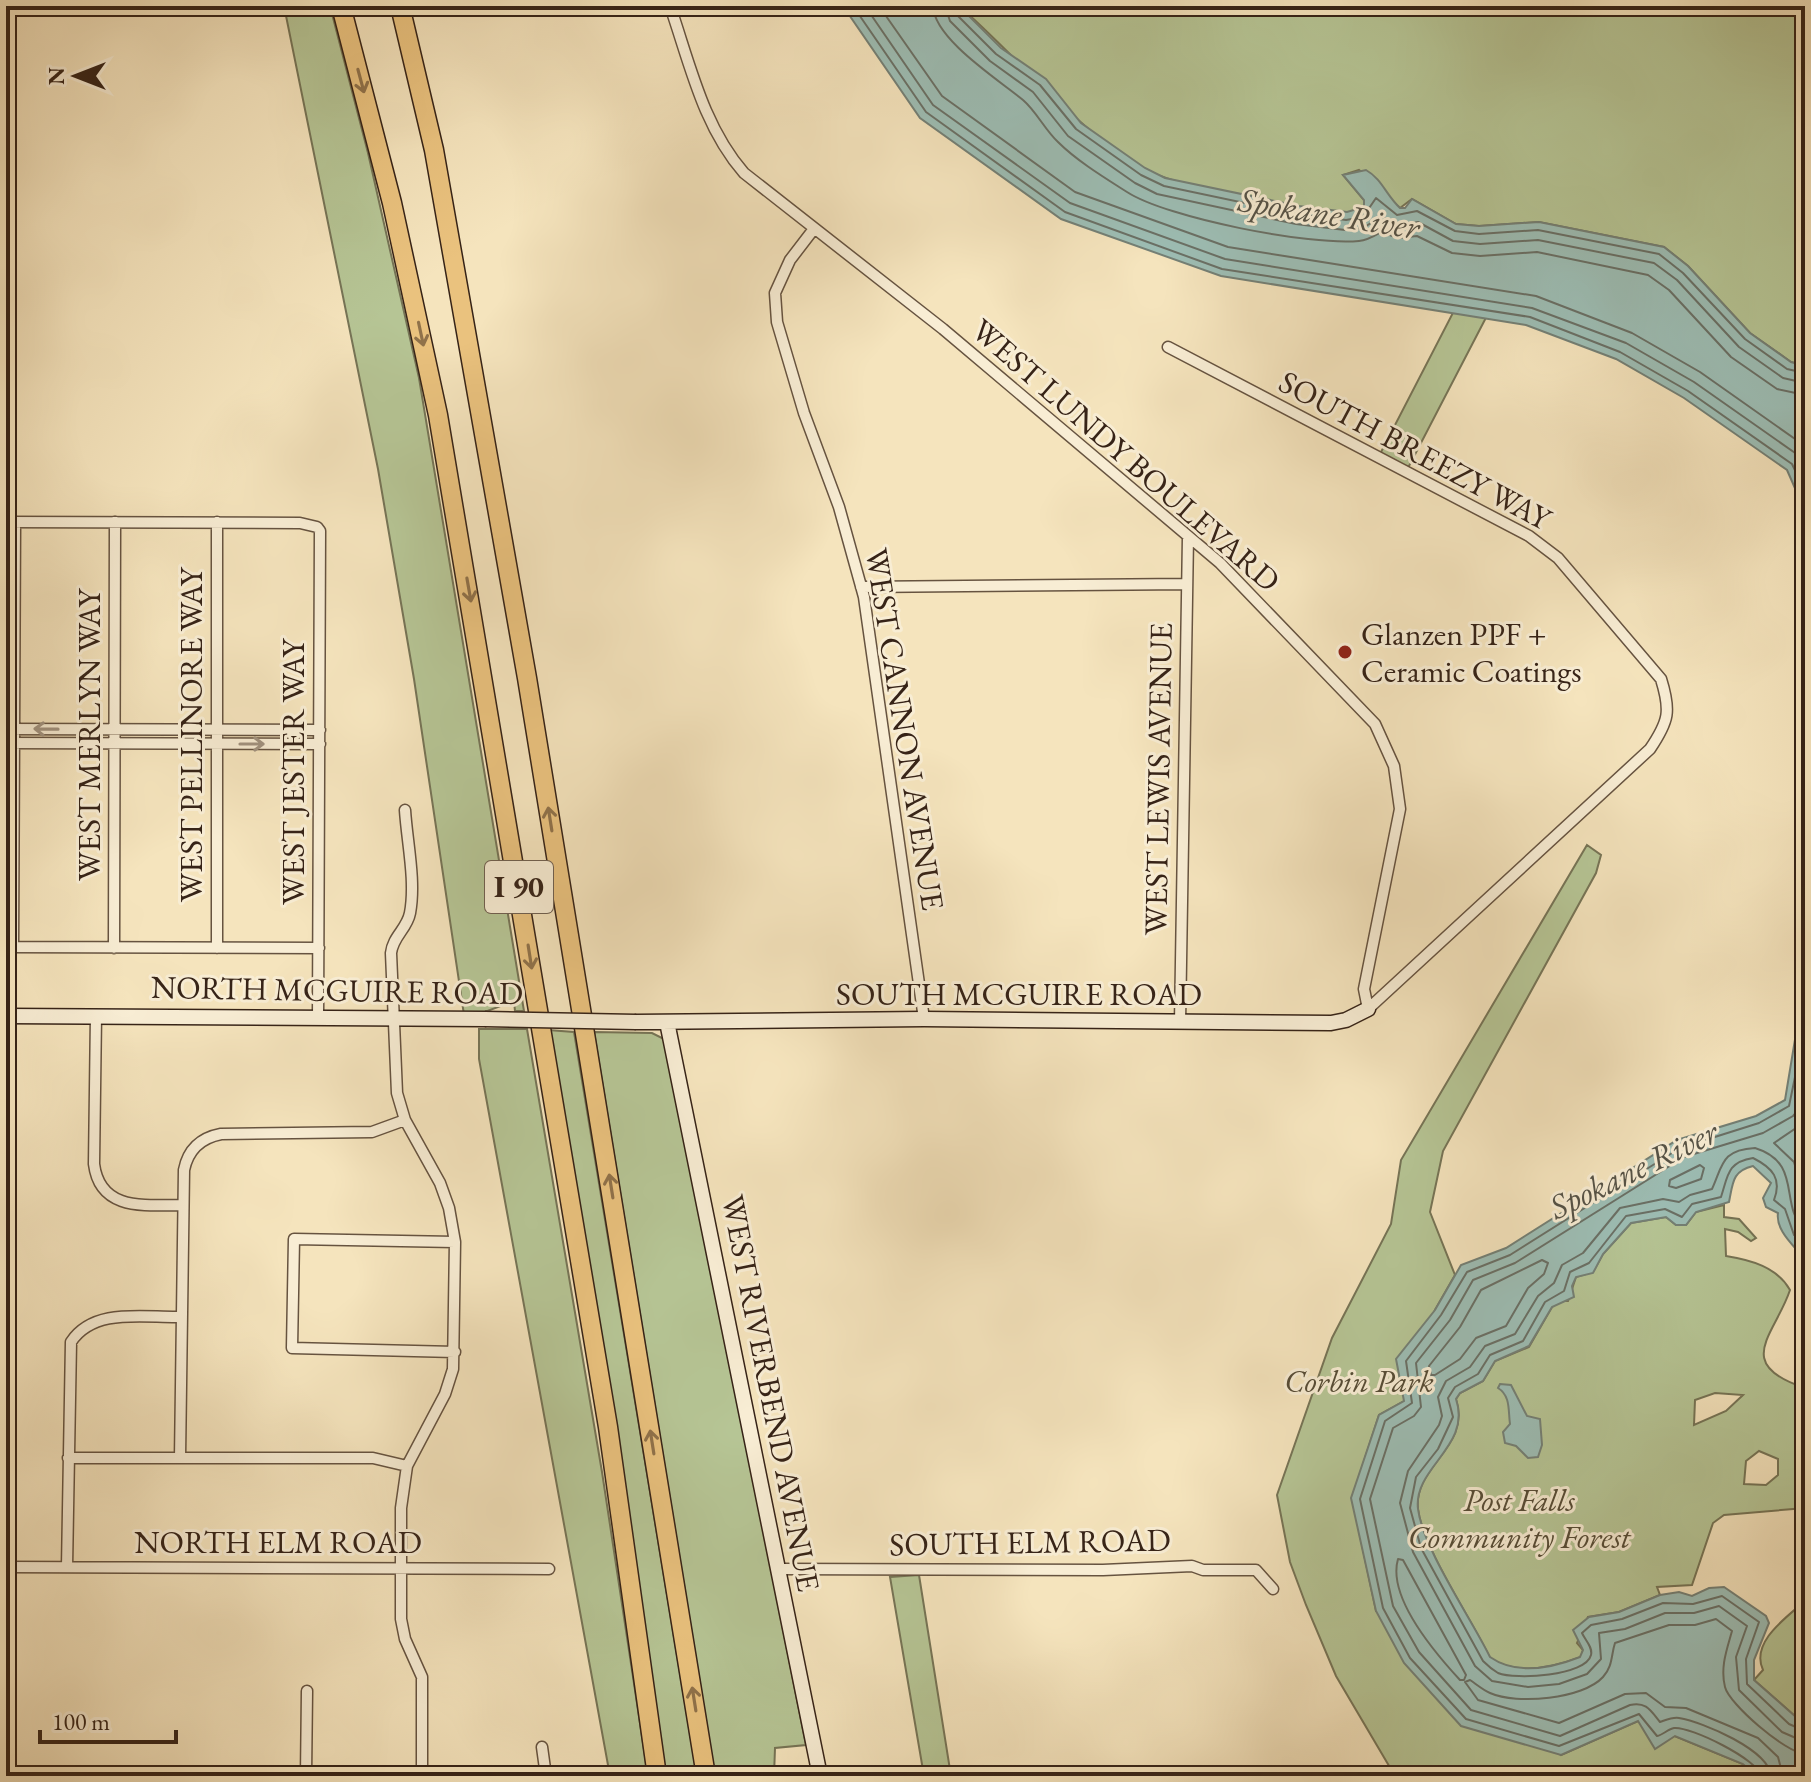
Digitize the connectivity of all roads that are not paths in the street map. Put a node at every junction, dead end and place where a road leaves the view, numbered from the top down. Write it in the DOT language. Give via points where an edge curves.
graph roads {
  1 [pos="341,6"];
  2 [pos="400,6"];
  3 [pos="670,6"];
  4 [pos="813,230"];
  5 [pos="1168,347"];
  6 [pos="10,522"];
  7 [pos="115,522"];
  8 [pos="217,522"];
  9 [pos="1188,537"];
  10 [pos="1187,584"];
  11 [pos="861,587"];
  12 [pos="11,729"];
  13 [pos="116,730"];
  14 [pos="320,730"];
  15 [pos="217,731"];
  16 [pos="10,743"];
  17 [pos="116,744"];
  18 [pos="217,744"];
  19 [pos="320,744"];
  20 [pos="405,810"];
  21 [pos="9,947"];
  22 [pos="114,948"];
  23 [pos="217,948"];
  24 [pos="319,948"];
  25 [pos="1368,1009"];
  26 [pos="96,1015"];
  27 [pos="6,1016"];
  28 [pos="318,1019"];
  29 [pos="396,1019"];
  30 [pos="924,1019"];
  31 [pos="667,1022"];
  32 [pos="1180,1023"];
  33 [pos="405,1120"];
  34 [pos="183,1205"];
  35 [pos="455,1242"];
  36 [pos="181,1317"];
  37 [pos="455,1352"];
  38 [pos="68,1458"];
  39 [pos="180,1458"];
  40 [pos="407,1466"];
  41 [pos="6,1567"];
  42 [pos="67,1567"];
  43 [pos="401,1569"];
  44 [pos="549,1569"];
  45 [pos="778,1569"];
  46 [pos="1273,1589"];
  47 [pos="307,1691"];
  48 [pos="542,1747"];
  49 [pos="306,1776"];
  50 [pos="422,1776"];
  51 [pos="546,1776"];
  52 [pos="657,1776"];
  53 [pos="706,1776"];
  54 [pos="820,1776"];
  1 -- 52 [label="highway, I 90, one-way" via="392,203 438,415 608,1427"];
  53 -- 2 [label="highway, I 90, one-way" via="527,678 434,150"];
  3 -- 4 [label="street, WEST LUNDY BOULEVARD" via="710,124 725,152"];
  4 -- 9 [label="street, WEST LUNDY BOULEVARD" via="943,329"];
  4 -- 11 [label="street, WEST CANNON AVENUE" via="790,260 775,293 777,322"];
  5 -- 25 [label="street, SOUTH BREEZY WAY" via="1529,536 1558,558 1661,679 1668,702 1666,725 1650,749"];
  6 -- 7 [label="street"];
  6 -- 12 [label="street"];
  7 -- 8 [label="street"];
  7 -- 13 [label="street, WEST MERLYN WAY"];
  8 -- 14 [label="street, WEST JESTER WAY" via="300,523 320,531"];
  8 -- 15 [label="street, WEST PELLINORE WAY"];
  9 -- 10 [label="street, WEST LEWIS AVENUE"];
  9 -- 25 [label="street, WEST LUNDY BOULEVARD" via="1220,563 1367,715 1391,756 1400,809 1364,986"];
  10 -- 11 [label="street"];
  10 -- 32 [label="street, WEST LEWIS AVENUE"];
  11 -- 30 [label="street, WEST CANNON AVENUE"];
  13 -- 12 [label="street, one-way"];
  12 -- 16 [label="street"];
  13 -- 15 [label="street"];
  13 -- 17 [label="street, WEST MERLYN WAY"];
  14 -- 15 [label="street"];
  14 -- 19 [label="street, WEST JESTER WAY"];
  15 -- 18 [label="street, WEST PELLINORE WAY"];
  16 -- 17 [label="street"];
  16 -- 21 [label="street"];
  17 -- 18 [label="street"];
  17 -- 22 [label="street, WEST MERLYN WAY"];
  18 -- 19 [label="street, one-way"];
  18 -- 23 [label="street, WEST PELLINORE WAY"];
  19 -- 24 [label="street, WEST JESTER WAY"];
  20 -- 29 [label="street" via="411,899 408,920 392,945"];
  21 -- 22 [label="street"];
  22 -- 23 [label="street"];
  23 -- 24 [label="street"];
  24 -- 28 [label="street, WEST JESTER WAY"];
  25 -- 32 [label="street, SOUTH MCGUIRE ROAD" via="1331,1023"];
  26 -- 27 [label="street, NORTH MCGUIRE ROAD"];
  26 -- 28 [label="street, NORTH MCGUIRE ROAD"];
  26 -- 34 [label="street" via="98,1180 108,1195 125,1204"];
  28 -- 29 [label="street, NORTH MCGUIRE ROAD"];
  29 -- 31 [label="street, NORTH MCGUIRE ROAD, bridge"];
  29 -- 33 [label="street" via="397,1093"];
  30 -- 31 [label="street, SOUTH MCGUIRE ROAD"];
  30 -- 32 [label="street, SOUTH MCGUIRE ROAD"];
  31 -- 45 [label="street, WEST RIVERBEND AVENUE"];
  33 -- 34 [label="street" via="372,1132 212,1136 195,1146 186,1160"];
  33 -- 35 [label="street" via="440,1183"];
  34 -- 36 [label="street"];
  35 -- 37 [label="street"];
  35 -- 37 [label="street" via="294,1239 292,1348"];
  36 -- 38 [label="street" via="103,1319 77,1333 69,1352"];
  36 -- 39 [label="street"];
  37 -- 40 [label="street" via="445,1394"];
  38 -- 39 [label="street"];
  38 -- 42 [label="street"];
  39 -- 40 [label="street" via="373,1458"];
  40 -- 43 [label="street"];
  41 -- 42 [label="street, NORTH ELM ROAD"];
  42 -- 43 [label="street, NORTH ELM ROAD"];
  43 -- 44 [label="street, NORTH ELM ROAD"];
  43 -- 50 [label="street" via="401,1619 422,1677"];
  45 -- 46 [label="street, SOUTH ELM ROAD" via="1192,1566 1256,1570"];
  45 -- 54 [label="street, WEST RIVERBEND AVENUE"];
  47 -- 49 [label="street"];
  48 -- 51 [label="street"];
}
